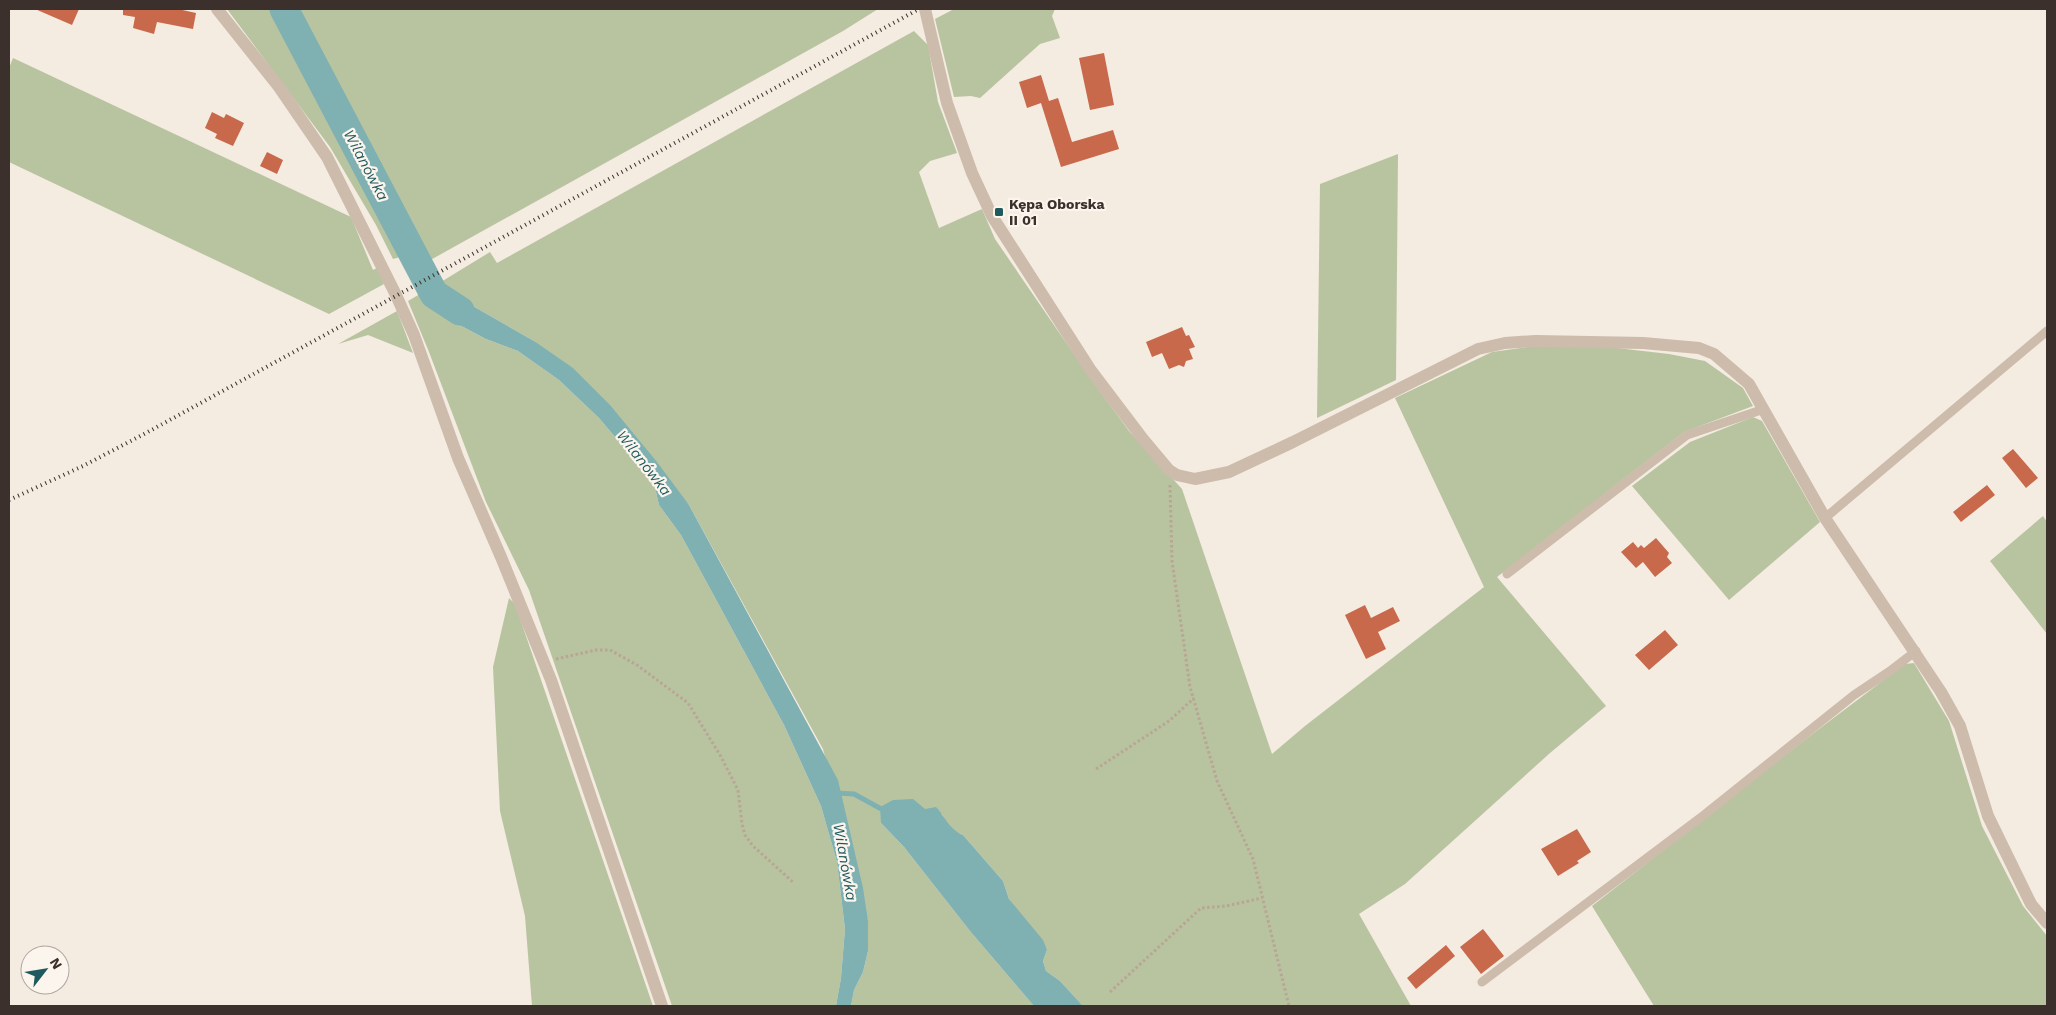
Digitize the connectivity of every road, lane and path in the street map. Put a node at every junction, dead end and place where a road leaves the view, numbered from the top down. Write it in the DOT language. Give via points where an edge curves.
graph roads {
  1 [pos="217,9"];
  2 [pos="925,9"];
  3 [pos="2047,331"];
  4 [pos="1764,409"];
  5 [pos="1169,470"];
  6 [pos="1825,518"];
  7 [pos="1507,574"];
  8 [pos="1916,651"];
  9 [pos="543,661"];
  10 [pos="1194,698"];
  11 [pos="1096,769"];
  12 [pos="794,883"];
  13 [pos="1262,898"];
  14 [pos="2047,923"];
  15 [pos="1482,982"];
  16 [pos="1110,992"];
  17 [pos="662,1006"];
  18 [pos="1289,1006"];
  1 -- 9 [label="street" via="322,149 358,215 414,335 458,458"];
  2 -- 5 [label="street" via="947,103 992,216 1090,369"];
  3 -- 6 [label="lane"];
  4 -- 5 [label="street" via="1749,384 1732,368 1714,354 1699,348 1643,343 1505,343 1478,349 1229,472 1195,479"];
  4 -- 6 [label="street"];
  4 -- 7 [label="lane" via="1687,435"];
  5 -- 10 [label="path" via="1172,562"];
  6 -- 8 [label="street"];
  8 -- 14 [label="street" via="1960,726 1988,816 2031,904"];
  8 -- 15 [label="lane" via="1854,695 1704,815"];
  9 -- 12 [label="path" via="610,650 637,665 688,703 738,790 745,835"];
  9 -- 17 [label="street"];
  10 -- 11 [label="path" via="1169,721"];
  10 -- 13 [label="path" via="1217,781 1253,859"];
  13 -- 16 [label="path" via="1202,908"];
  13 -- 18 [label="path"];
}
